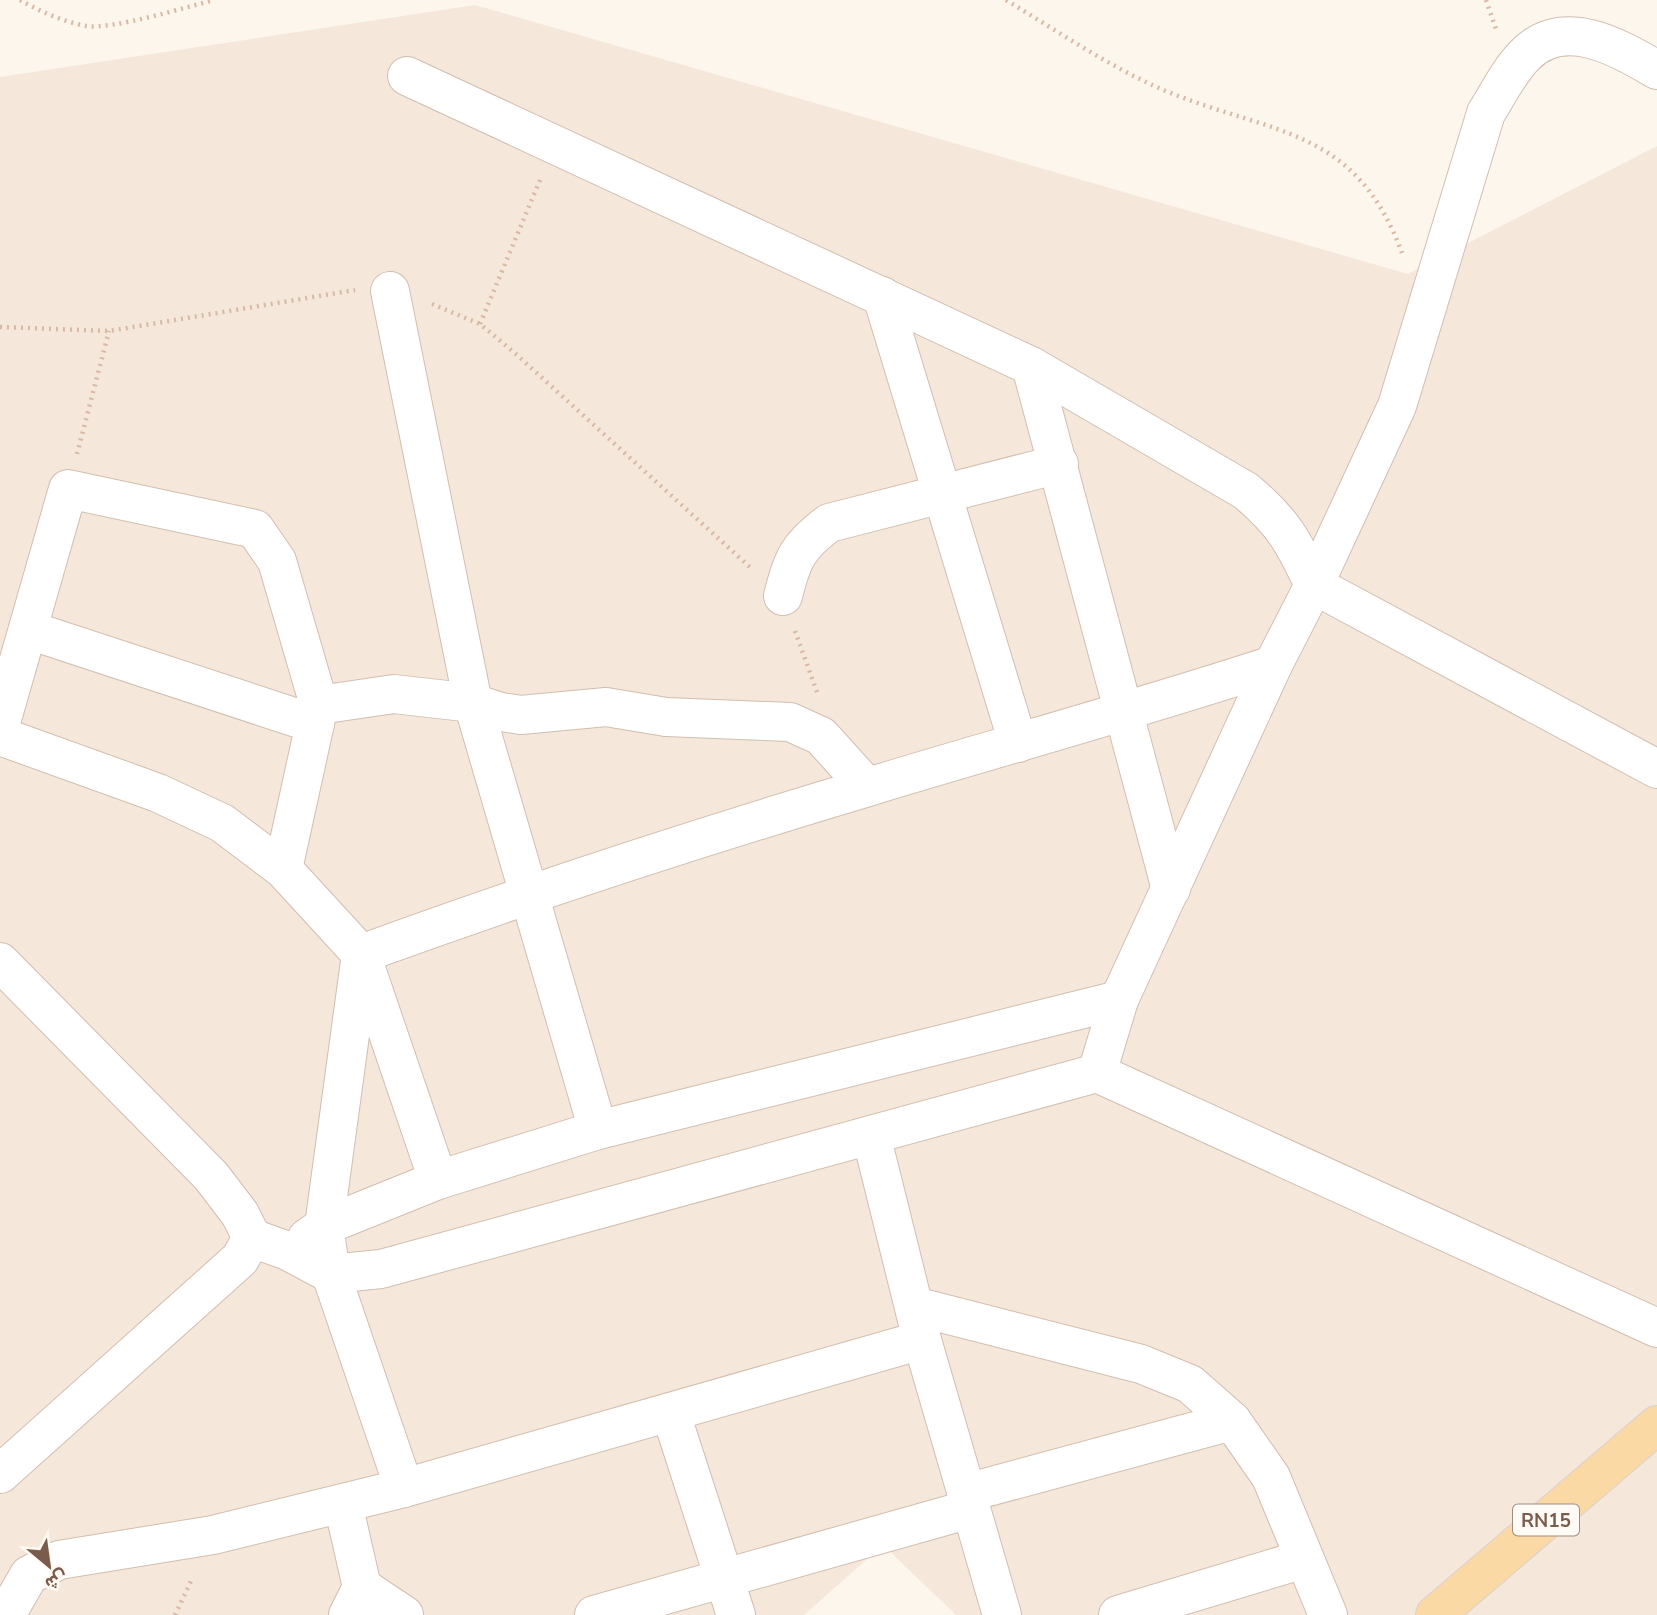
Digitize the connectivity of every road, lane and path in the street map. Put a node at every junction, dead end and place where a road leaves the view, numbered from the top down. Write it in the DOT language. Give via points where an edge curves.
graph roads {
  1 [pos="20,0"];
  2 [pos="214,0"];
  3 [pos="1006,0"];
  4 [pos="1657,70"];
  5 [pos="407,76"];
  6 [pos="554,144"];
  7 [pos="1405,263"];
  8 [pos="390,291"];
  9 [pos="882,296"];
  10 [pos="480,324"];
  11 [pos="0,327"];
  12 [pos="109,331"];
  13 [pos="1031,366"];
  14 [pos="1059,464"];
  15 [pos="68,489"];
  16 [pos="942,495"];
  17 [pos="1314,585"];
  18 [pos="783,596"];
  19 [pos="29,630"];
  20 [pos="1273,665"];
  21 [pos="473,703"];
  22 [pos="1125,713"];
  23 [pos="317,714"];
  24 [pos="0,726"];
  25 [pos="0,736"];
  26 [pos="1018,743"];
  27 [pos="839,752"];
  28 [pos="1657,769"];
  29 [pos="867,787"];
  30 [pos="283,869"];
  31 [pos="1171,889"];
  32 [pos="527,893"];
  33 [pos="361,954"];
  34 [pos="0,962"];
  35 [pos="1119,1000"];
  36 [pos="1097,1073"];
  37 [pos="598,1130"];
  38 [pos="871,1135"];
  39 [pos="438,1180"];
  40 [pos="324,1226"];
  41 [pos="253,1238"];
  42 [pos="288,1251"];
  43 [pos="331,1274"];
  44 [pos="918,1323"];
  45 [pos="1657,1328"];
  46 [pos="671,1414"];
  47 [pos="1232,1421"];
  48 [pos="1657,1425"];
  49 [pos="0,1475"];
  50 [pos="404,1488"];
  51 [pos="968,1501"];
  52 [pos="342,1504"];
  53 [pos="1304,1559"];
  54 [pos="725,1578"];
  55 [pos="355,1601"];
  56 [pos="6,1615"];
  57 [pos="404,1615"];
  58 [pos="594,1615"];
  59 [pos="736,1615"];
  60 [pos="1002,1615"];
  61 [pos="1118,1615"];
  62 [pos="1328,1615"];
  63 [pos="1435,1615"];
  1 -- 2 [label="path" via="36,10 88,26 164,14"];
  3 -- 7 [label="path" via="1123,71 1321,146 1348,164 1368,186 1387,216"];
  4 -- 17 [label="street" via="1588,36 1552,39 1526,53 1511,73 1486,113 1397,406"];
  5 -- 6 [label="street"];
  6 -- 9 [label="street"];
  6 -- 10 [label="path"];
  8 -- 10 [label="path"];
  8 -- 12 [label="path" via="346,290"];
  8 -- 21 [label="street"];
  9 -- 13 [label="street"];
  9 -- 16 [label="street"];
  10 -- 18 [label="path"];
  11 -- 12 [label="path"];
  12 -- 15 [label="path"];
  13 -- 14 [label="street"];
  13 -- 17 [label="street" via="1246,491 1289,534"];
  14 -- 16 [label="street"];
  14 -- 22 [label="street"];
  15 -- 19 [label="street"];
  15 -- 23 [label="street" via="255,529 277,561"];
  16 -- 18 [label="street" via="829,523 806,540 792,562"];
  16 -- 26 [label="street"];
  17 -- 20 [label="street"];
  17 -- 28 [label="street"];
  18 -- 27 [label="path"];
  19 -- 23 [label="street"];
  19 -- 24 [label="street"];
  20 -- 22 [label="street"];
  20 -- 31 [label="street"];
  21 -- 23 [label="street" via="394,694"];
  21 -- 27 [label="street" via="520,715 606,708 666,717 790,722 821,736"];
  21 -- 32 [label="street"];
  22 -- 26 [label="street"];
  22 -- 31 [label="street"];
  23 -- 30 [label="street"];
  25 -- 30 [label="street" via="158,793 222,823"];
  26 -- 29 [label="street"];
  27 -- 29 [label="street"];
  29 -- 32 [label="street"];
  30 -- 33 [label="street"];
  31 -- 35 [label="street"];
  32 -- 33 [label="street"];
  32 -- 37 [label="street"];
  33 -- 39 [label="street"];
  33 -- 40 [label="street"];
  34 -- 41 [label="street" via="211,1176"];
  35 -- 36 [label="street"];
  35 -- 37 [label="street"];
  36 -- 38 [label="street"];
  36 -- 45 [label="street"];
  37 -- 39 [label="street"];
  38 -- 43 [label="street" via="381,1269"];
  38 -- 44 [label="street"];
  39 -- 40 [label="street"];
  40 -- 42 [label="street"];
  40 -- 43 [label="street"];
  41 -- 42 [label="street"];
  41 -- 49 [label="street" via="240,1259"];
  42 -- 43 [label="street"];
  43 -- 50 [label="street"];
  44 -- 46 [label="street"];
  44 -- 47 [label="street" via="1141,1364 1190,1384"];
  44 -- 51 [label="street"];
  46 -- 50 [label="street"];
  46 -- 54 [label="street"];
  47 -- 51 [label="street"];
  47 -- 53 [label="street" via="1271,1477"];
  48 -- 63 [label="main road, RN15"];
  50 -- 52 [label="street"];
  51 -- 54 [label="street"];
  51 -- 60 [label="street"];
  52 -- 55 [label="street"];
  52 -- 56 [label="street" via="213,1535 59,1560 29,1575"];
  53 -- 61 [label="street"];
  53 -- 62 [label="street"];
  54 -- 58 [label="street"];
  54 -- 59 [label="street"];
  55 -- 57 [label="street"];
}
